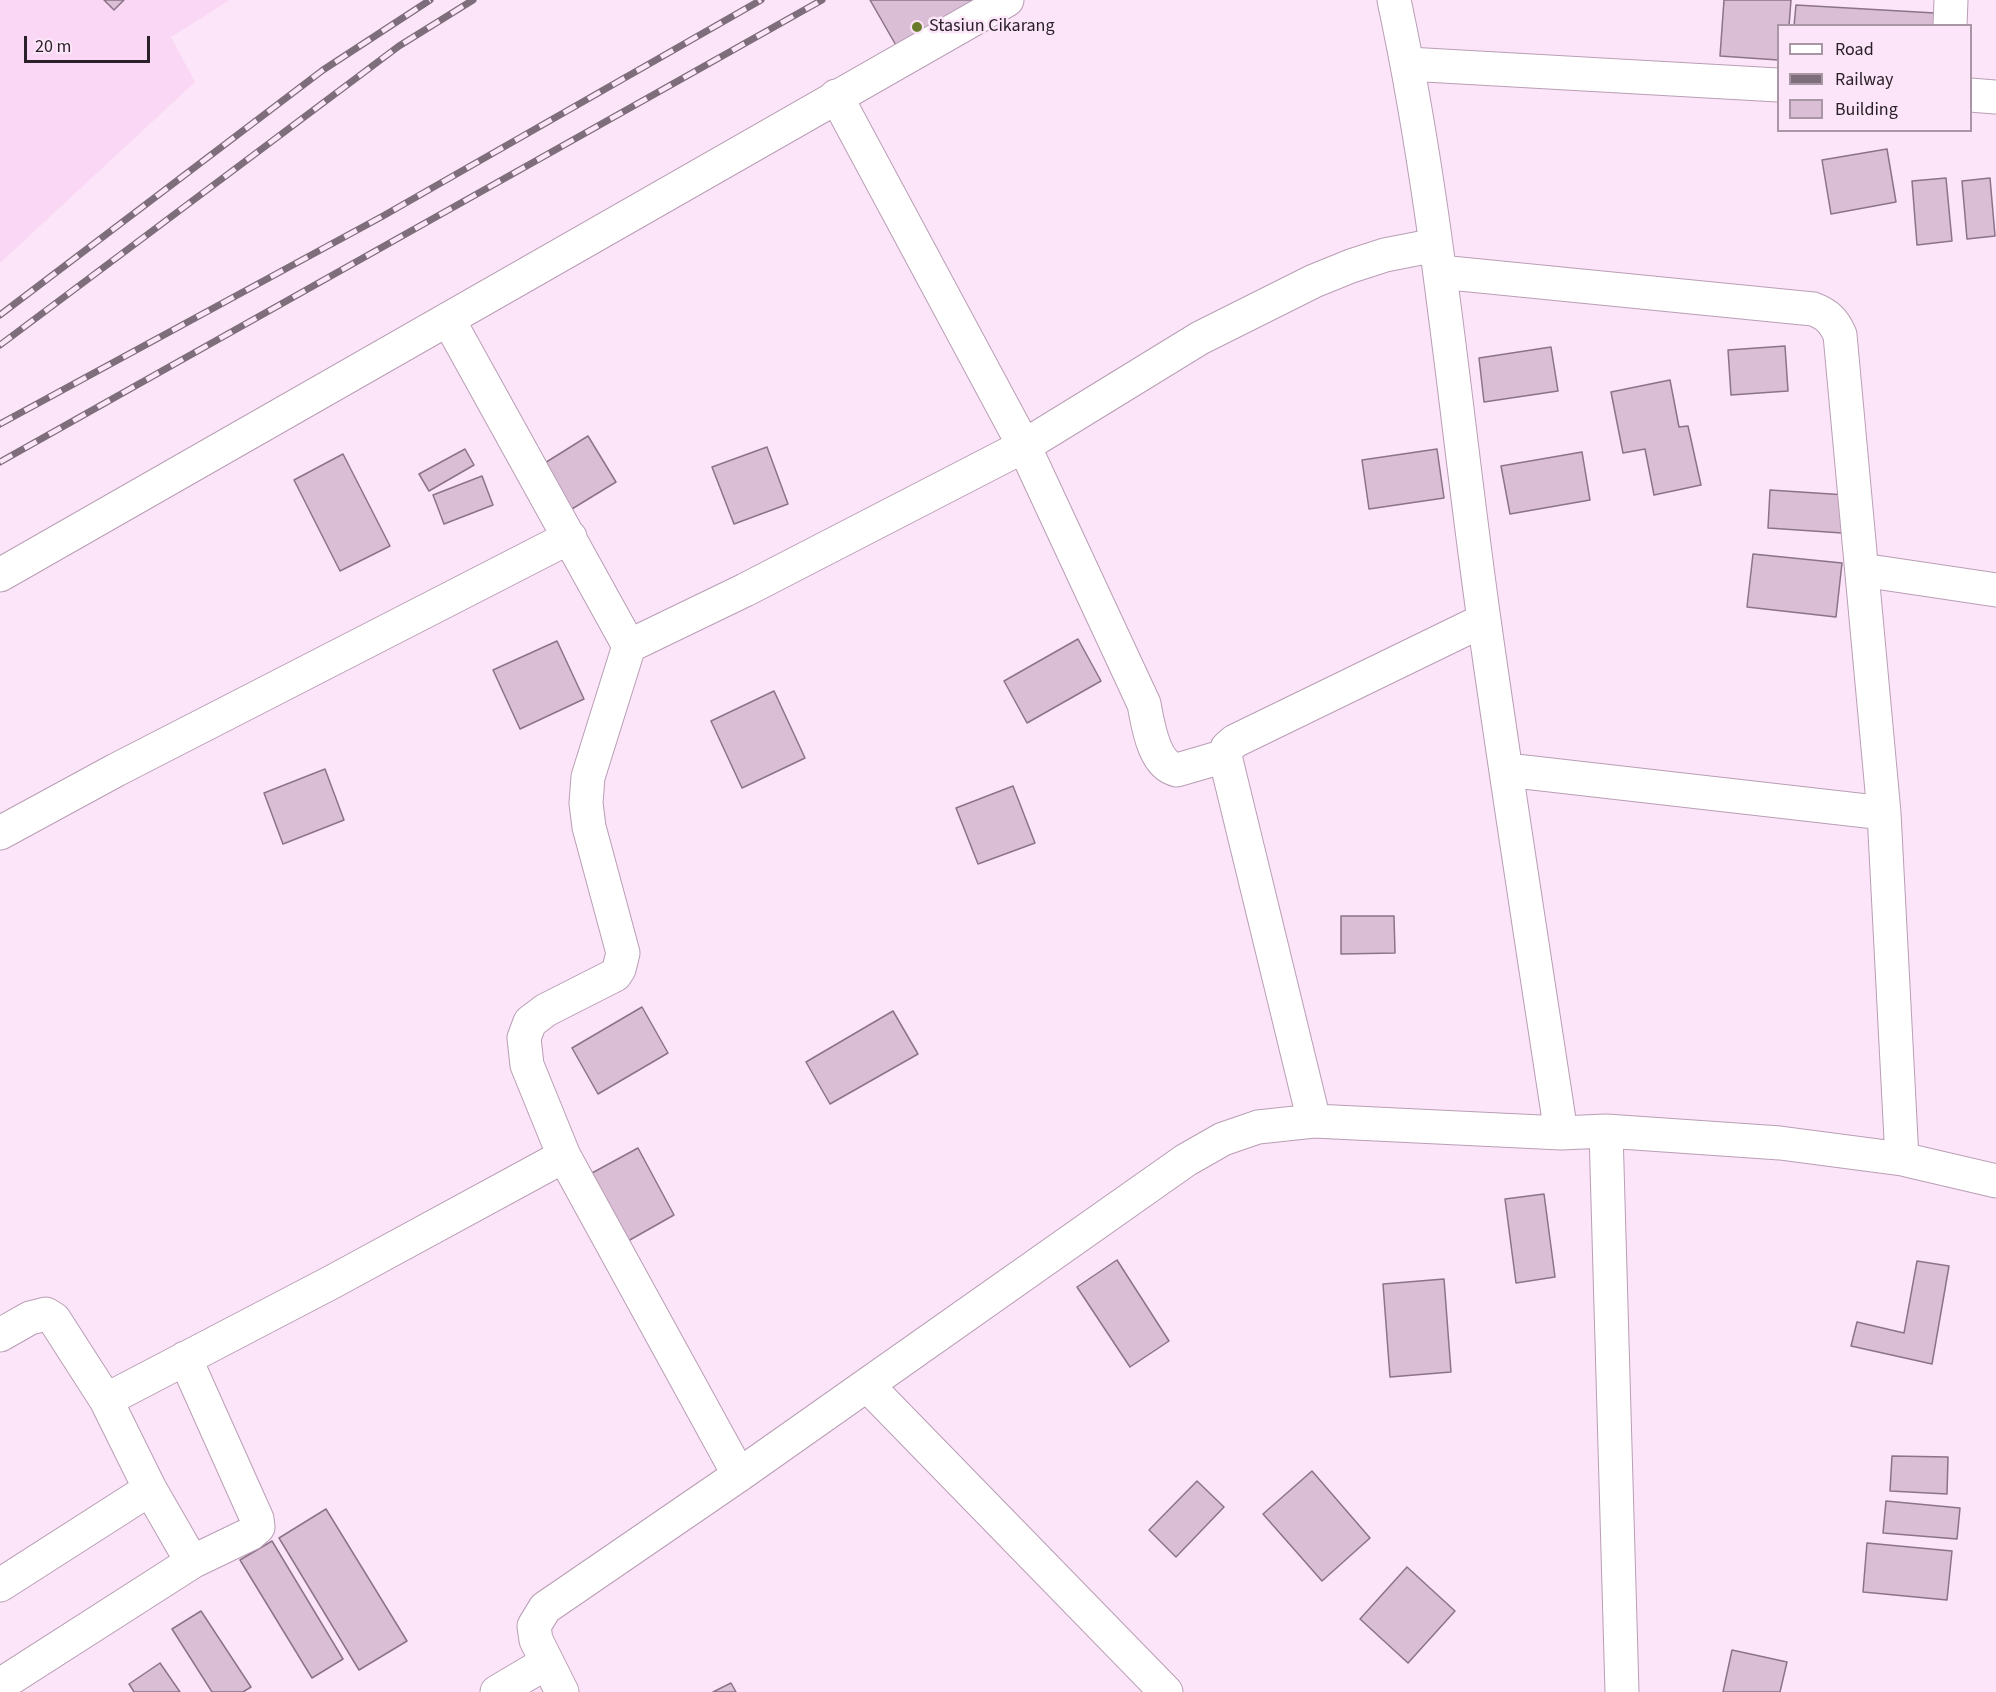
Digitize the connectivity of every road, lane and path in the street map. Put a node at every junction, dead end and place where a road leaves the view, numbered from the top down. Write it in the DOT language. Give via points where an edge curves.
graph roads {
  1 [pos="1007,0"];
  2 [pos="1394,0"];
  3 [pos="1951,0"];
  4 [pos="1950,24"];
  5 [pos="1408,64"];
  6 [pos="1777,85"];
  7 [pos="1972,94"];
  8 [pos="836,96"];
  9 [pos="1996,97"];
  10 [pos="1438,259"];
  11 [pos="448,319"];
  12 [pos="1024,446"];
  13 [pos="570,537"];
  14 [pos="1862,570"];
  15 [pos="0,575"];
  16 [pos="1996,591"];
  17 [pos="1484,621"];
  18 [pos="629,646"];
  19 [pos="1225,756"];
  20 [pos="1507,770"];
  21 [pos="1884,813"];
  22 [pos="0,833"];
  23 [pos="1314,1121"];
  24 [pos="1606,1131"];
  25 [pos="1561,1133"];
  26 [pos="564,1156"];
  27 [pos="1902,1159"];
  28 [pos="1996,1181"];
  29 [pos="0,1335"];
  30 [pos="185,1358"];
  31 [pos="867,1385"];
  32 [pos="106,1400"];
  33 [pos="739,1475"];
  34 [pos="150,1489"];
  35 [pos="192,1562"];
  36 [pos="0,1585"];
  37 [pos="546,1663"];
  38 [pos="0,1685"];
  39 [pos="497,1692"];
  40 [pos="562,1692"];
  41 [pos="1166,1692"];
  42 [pos="1622,1692"];
  1 -- 8 [label="street"];
  2 -- 5 [label="street"];
  3 -- 4 [label="street"];
  5 -- 6 [label="street"];
  5 -- 10 [label="street"];
  7 -- 9 [label="street"];
  8 -- 11 [label="street"];
  8 -- 12 [label="street"];
  10 -- 12 [label="street" via="1385,255 1314,281 1200,338"];
  10 -- 14 [label="street" via="1825,313 1840,335"];
  10 -- 17 [label="street"];
  11 -- 13 [label="street"];
  11 -- 15 [label="street"];
  12 -- 18 [label="street"];
  12 -- 19 [label="street" via="1144,704 1157,752 1177,770"];
  13 -- 18 [label="street"];
  13 -- 22 [label="street"];
  14 -- 16 [label="street"];
  14 -- 21 [label="street"];
  17 -- 19 [label="street" via="1234,741"];
  17 -- 20 [label="street"];
  18 -- 26 [label="street" via="588,777 586,803 623,953 619,969 615,975 546,1010 530,1022 524,1038 527,1065"];
  19 -- 23 [label="street"];
  20 -- 21 [label="street"];
  20 -- 25 [label="street"];
  21 -- 27 [label="street"];
  23 -- 25 [label="street"];
  23 -- 31 [label="street" via="1258,1127 1223,1139 1186,1160"];
  24 -- 25 [label="street"];
  24 -- 27 [label="street" via="1780,1143"];
  24 -- 42 [label="street"];
  26 -- 30 [label="street"];
  26 -- 33 [label="street"];
  27 -- 28 [label="street"];
  29 -- 32 [label="street" via="30,1318 46,1314 54,1319"];
  30 -- 32 [label="street"];
  30 -- 35 [label="street" via="258,1527"];
  31 -- 33 [label="street"];
  31 -- 41 [label="street"];
  32 -- 34 [label="street"];
  33 -- 37 [label="street" via="545,1608 534,1626"];
  34 -- 35 [label="street"];
  34 -- 36 [label="street"];
  35 -- 38 [label="street"];
  37 -- 39 [label="street"];
  37 -- 40 [label="street"];
}
